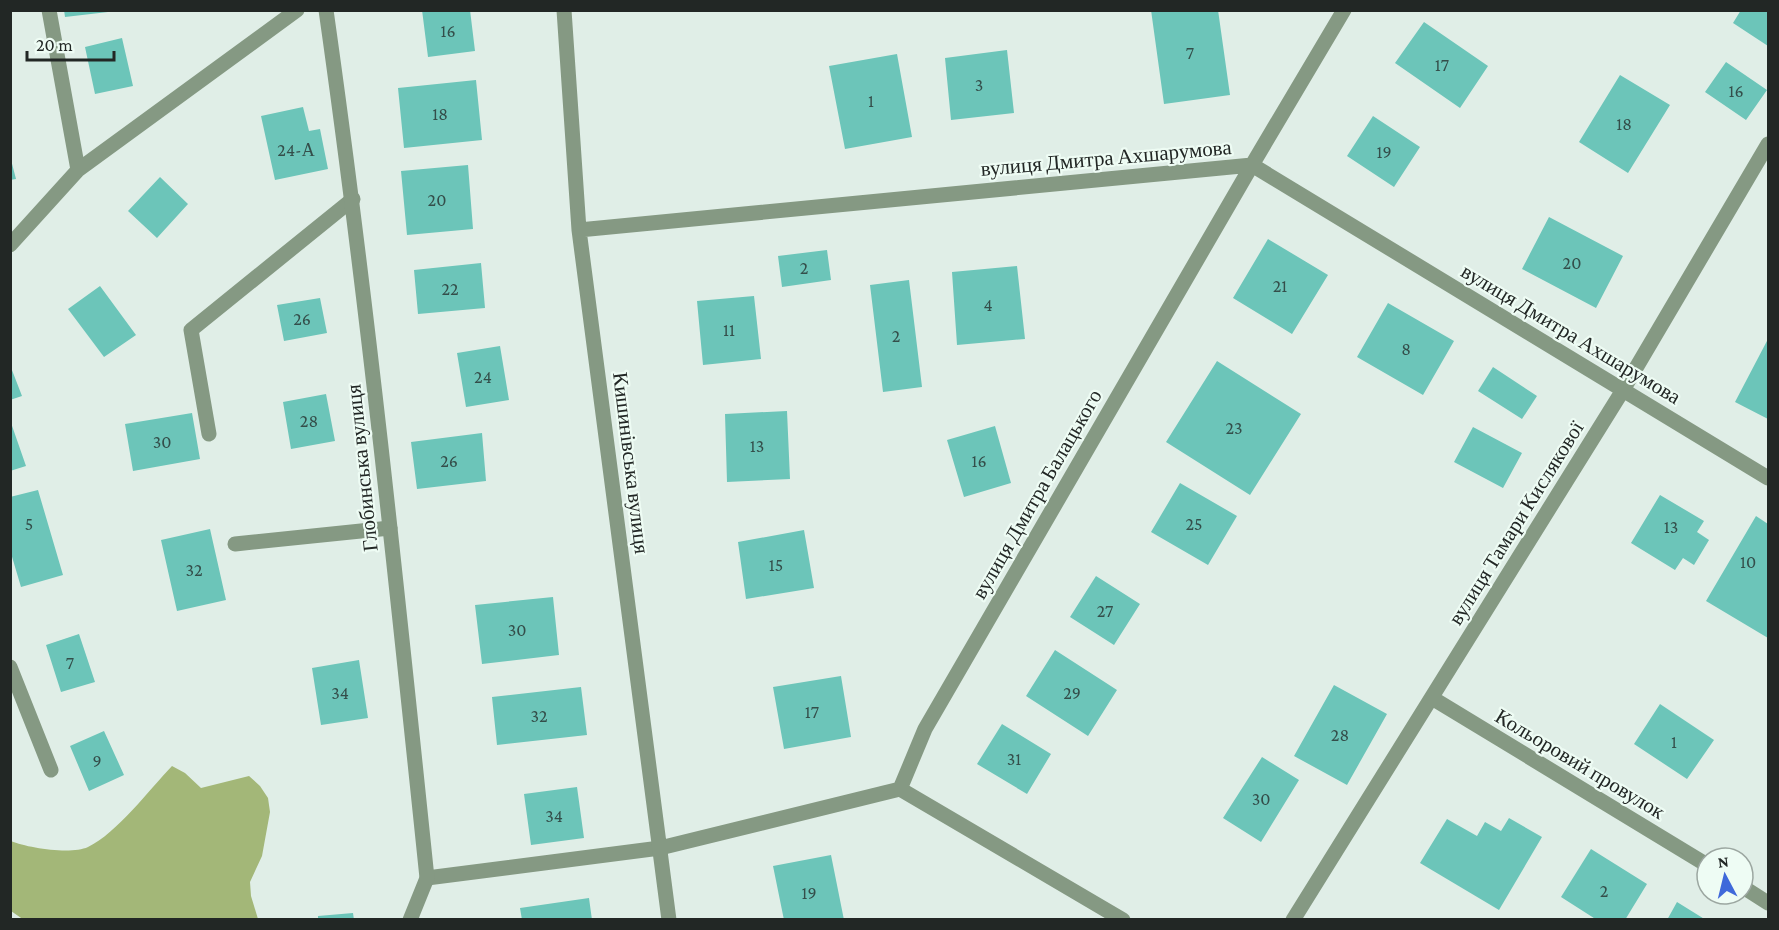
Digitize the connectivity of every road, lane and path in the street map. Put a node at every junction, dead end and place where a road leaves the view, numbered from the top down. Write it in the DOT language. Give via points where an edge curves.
graph roads {
  1 [pos="49,10"];
  2 [pos="297,10"];
  3 [pos="326,10"];
  4 [pos="564,10"];
  5 [pos="1344,10"];
  6 [pos="1768,144"];
  7 [pos="1252,165"];
  8 [pos="78,170"];
  9 [pos="352,199"];
  10 [pos="579,230"];
  11 [pos="10,245"];
  12 [pos="1623,390"];
  13 [pos="209,434"];
  14 [pos="1768,478"];
  15 [pos="390,528"];
  16 [pos="235,544"];
  17 [pos="10,667"];
  18 [pos="1432,698"];
  19 [pos="51,770"];
  20 [pos="900,789"];
  21 [pos="660,848"];
  22 [pos="1695,858"];
  23 [pos="427,878"];
  24 [pos="1755,895"];
  25 [pos="1768,903"];
  26 [pos="410,920"];
  27 [pos="669,920"];
  28 [pos="1123,920"];
  29 [pos="1293,920"];
  1 -- 8 [label="street"];
  2 -- 8 [label="street"];
  3 -- 9 [label="street, Глобинська вулиця"];
  4 -- 10 [label="street, Кишинівська вулиця"];
  5 -- 7 [label="street, вулиця Дмитра Балацького"];
  6 -- 12 [label="street, вулиця Тамари Кислякової"];
  7 -- 10 [label="street, вулиця Дмитра Ахшарумова"];
  7 -- 12 [label="street, вулиця Дмитра Ахшарумова"];
  7 -- 20 [label="street, вулиця Дмитра Балацького" via="925,729"];
  8 -- 11 [label="street"];
  9 -- 13 [label="street" via="191,330"];
  9 -- 15 [label="street, Глобинська вулиця"];
  10 -- 21 [label="street, Кишинівська вулиця"];
  12 -- 14 [label="street, вулиця Дмитра Ахшарумова"];
  12 -- 18 [label="street, вулиця Тамари Кислякової"];
  15 -- 16 [label="street"];
  15 -- 23 [label="street, Глобинська вулиця"];
  17 -- 19 [label="street"];
  18 -- 22 [label="street, Кольоровий провулок"];
  18 -- 29 [label="street, вулиця Тамари Кислякової"];
  20 -- 21 [label="street"];
  20 -- 28 [label="street"];
  21 -- 23 [label="street"];
  21 -- 27 [label="street, Кишинівська вулиця"];
  23 -- 26 [label="street, Глобинська вулиця"];
  24 -- 25 [label="street"];
}
